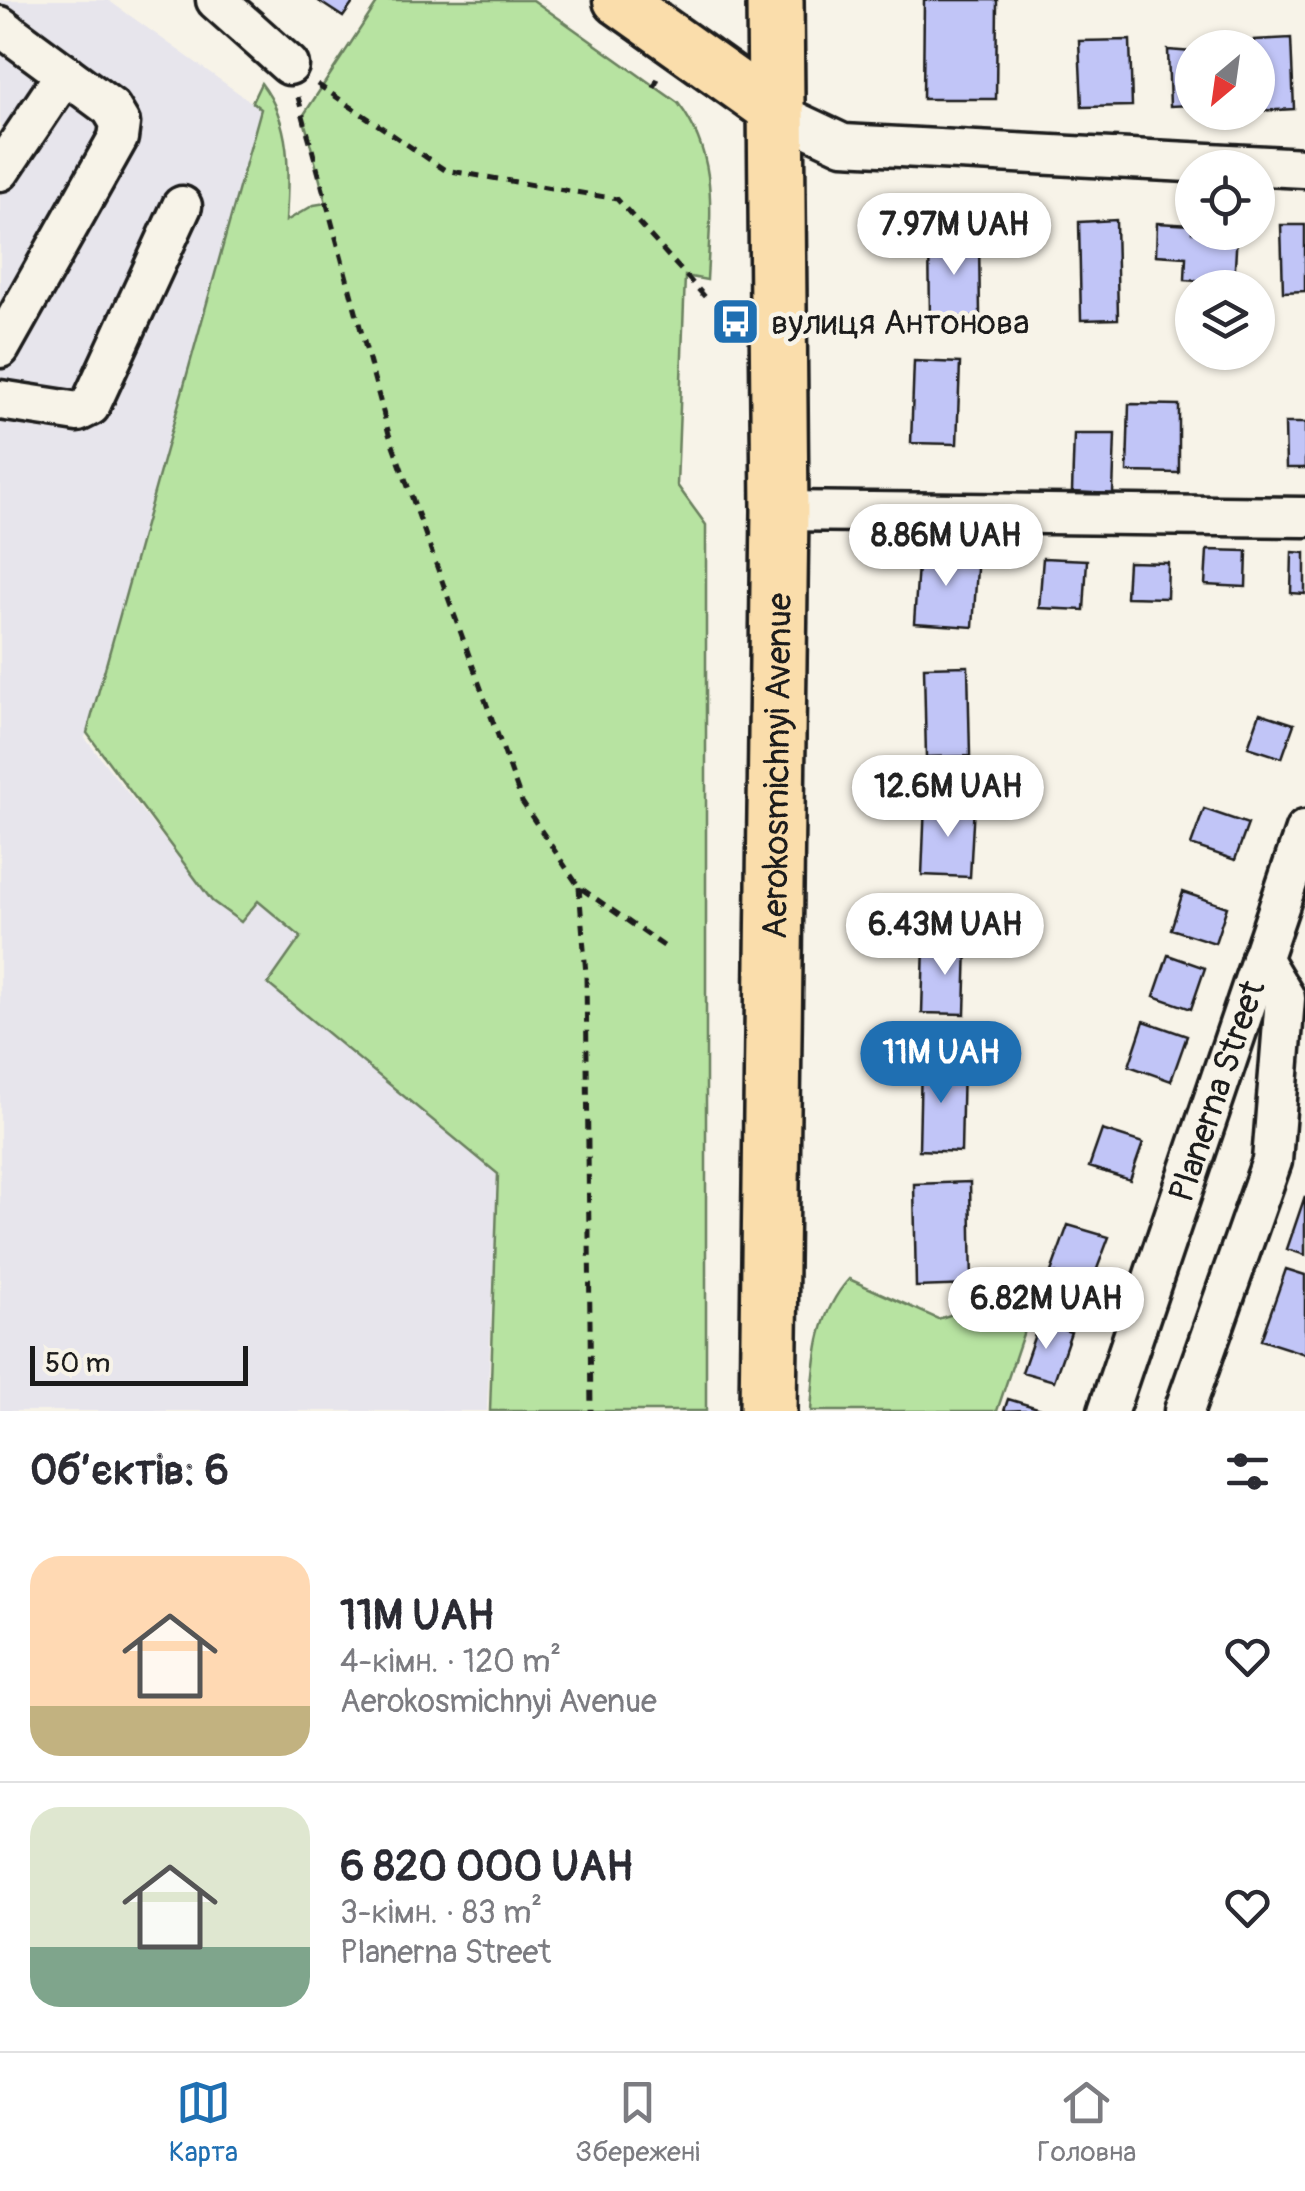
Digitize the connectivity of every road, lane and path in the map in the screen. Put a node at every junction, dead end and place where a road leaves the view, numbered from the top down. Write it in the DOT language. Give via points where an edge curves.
graph roads {
  1 [pos="216,0"];
  2 [pos="618,0"];
  3 [pos="775,0"];
  4 [pos="0,26"];
  5 [pos="289,65"];
  6 [pos="66,74"];
  7 [pos="778,113"];
  8 [pos="1305,168"];
  9 [pos="0,171"];
  10 [pos="182,206"];
  11 [pos="706,298"];
  12 [pos="0,348"];
  13 [pos="0,400"];
  14 [pos="780,511"];
  15 [pos="1305,517"];
  16 [pos="1305,830"];
  17 [pos="579,887"];
  18 [pos="668,948"];
  19 [pos="1262,958"];
  20 [pos="591,1411"];
  21 [pos="768,1411"];
  22 [pos="1108,1411"];
  23 [pos="1184,1411"];
  1 -- 5 [label="street"];
  2 -- 7 [label="main road"];
  3 -- 7 [label="highway, Aerokosmichnyi Avenue"];
  4 -- 6 [label="street"];
  5 -- 11 [label="path" via="445,170 617,199"];
  5 -- 17 [label="path" via="389,434 522,802"];
  6 -- 9 [label="street"];
  6 -- 12 [label="street" via="111,108 120,123 118,138"];
  7 -- 8 [label="street" via="843,144"];
  7 -- 14 [label="highway, Aerokosmichnyi Avenue"];
  10 -- 13 [label="street" via="90,406 78,412"];
  14 -- 15 [label="street"];
  14 -- 21 [label="highway, Aerokosmichnyi Avenue"];
  16 -- 19 [label="street, Planerna Street"];
  17 -- 18 [label="path"];
  17 -- 20 [label="path" via="586,974"];
  19 -- 22 [label="street, Planerna Street"];
  19 -- 23 [label="street" via="1284,998 1272,1162"];
}
